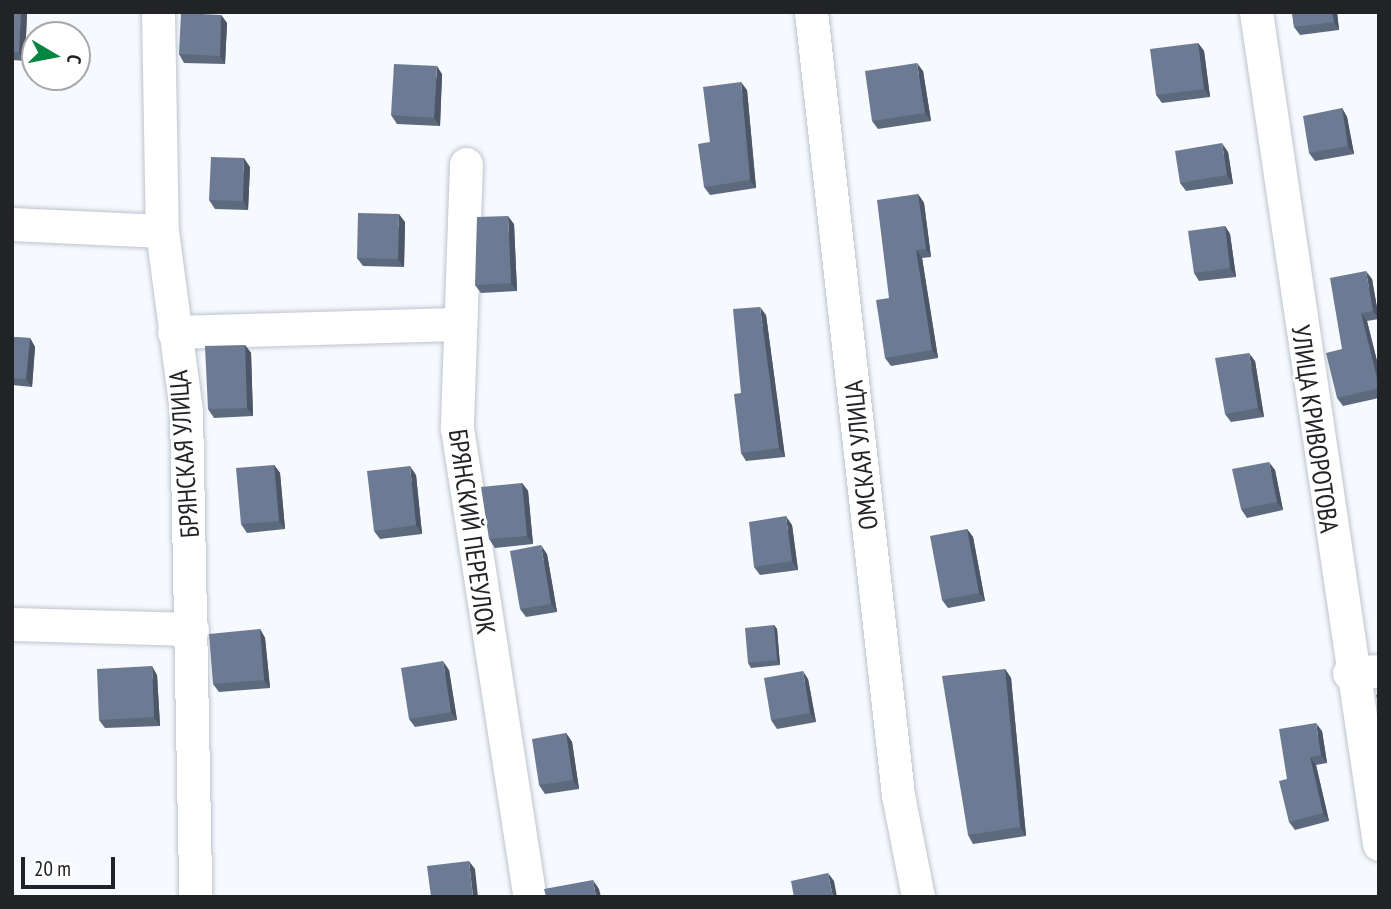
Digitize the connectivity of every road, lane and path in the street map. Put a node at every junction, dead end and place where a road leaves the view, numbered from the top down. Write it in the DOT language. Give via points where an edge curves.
graph roads {
  1 [pos="158,12"];
  2 [pos="811,12"];
  3 [pos="1256,12"];
  4 [pos="466,164"];
  5 [pos="12,224"];
  6 [pos="162,231"];
  7 [pos="458,324"];
  8 [pos="174,332"];
  9 [pos="12,624"];
  10 [pos="192,629"];
  11 [pos="1364,672"];
  12 [pos="1379,844"];
  13 [pos="195,897"];
  14 [pos="530,897"];
  15 [pos="918,897"];
  1 -- 6 [label="street, БРЯНСКАЯ УЛИЦА"];
  2 -- 15 [label="street, ОМСКАЯ УЛИЦА" via="898,794"];
  3 -- 11 [label="street, УЛИЦА КРИВОРОТОВА"];
  4 -- 7 [label="street, БРЯНСКИЙ ПЕРЕУЛОК"];
  5 -- 6 [label="street"];
  6 -- 8 [label="street, БРЯНСКАЯ УЛИЦА"];
  7 -- 8 [label="street"];
  7 -- 14 [label="street, БРЯНСКИЙ ПЕРЕУЛОК" via="457,428 468,520"];
  8 -- 10 [label="street, БРЯНСКАЯ УЛИЦА" via="186,411"];
  9 -- 10 [label="street"];
  10 -- 13 [label="street, БРЯНСКАЯ УЛИЦА"];
  11 -- 12 [label="street, УЛИЦА КРИВОРОТОВА"];
}
